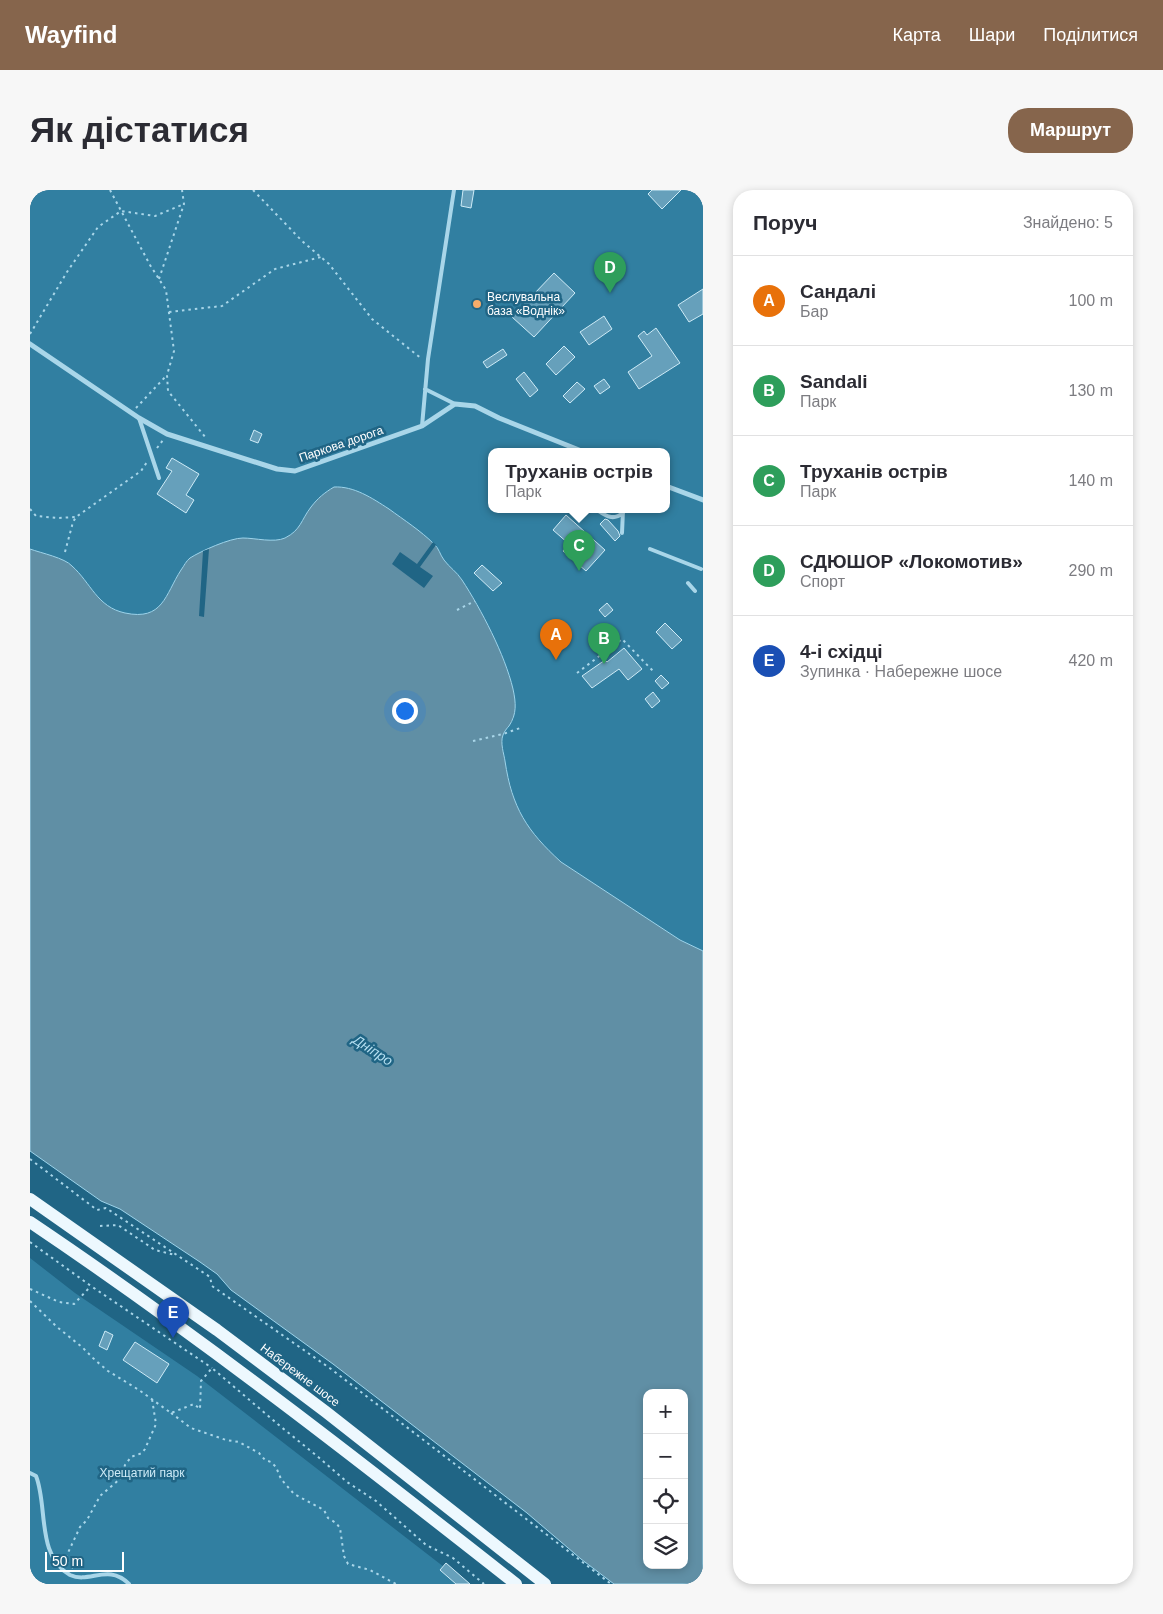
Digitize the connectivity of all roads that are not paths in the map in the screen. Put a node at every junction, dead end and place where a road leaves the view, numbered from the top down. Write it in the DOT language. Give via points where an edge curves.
graph roads {
  1 [pos="454,190"];
  2 [pos="30,344"];
  3 [pos="425,388"];
  4 [pos="455,404"];
  5 [pos="139,418"];
  6 [pos="422,426"];
  7 [pos="574,448"];
  8 [pos="159,478"];
  9 [pos="670,488"];
  10 [pos="703,500"];
  11 [pos="602,513"];
  12 [pos="621,513"];
  13 [pos="623,513"];
  14 [pos="622,533"];
  15 [pos="650,549"];
  16 [pos="701,569"];
  17 [pos="688,583"];
  18 [pos="695,592"];
  19 [pos="30,1199"];
  20 [pos="30,1222"];
  21 [pos="30,1473"];
  22 [pos="129,1584"];
  23 [pos="516,1584"];
  24 [pos="545,1584"];
  1 -- 3 [label="lane"];
  2 -- 5 [label="street, Паркова дорога"];
  3 -- 4 [label="lane"];
  3 -- 6 [label="lane"];
  4 -- 6 [label="street, Паркова дорога"];
  4 -- 7 [label="street" via="475,406"];
  5 -- 6 [label="street, Паркова дорога" via="168,434 277,469 295,471"];
  5 -- 8 [label="lane"];
  9 -- 10 [label="street"];
  11 -- 12 [label="lane" via="608,517"];
  13 -- 14 [label="lane"];
  15 -- 16 [label="lane"];
  17 -- 18 [label="lane"];
  19 -- 24 [label="main road, Набережне шосе" via="225,1336"];
  20 -- 23 [label="main road" via="212,1349"];
  21 -- 22 [label="lane" via="36,1476 40,1485 44,1532 51,1553 63,1570 81,1578 112,1574"];
}
